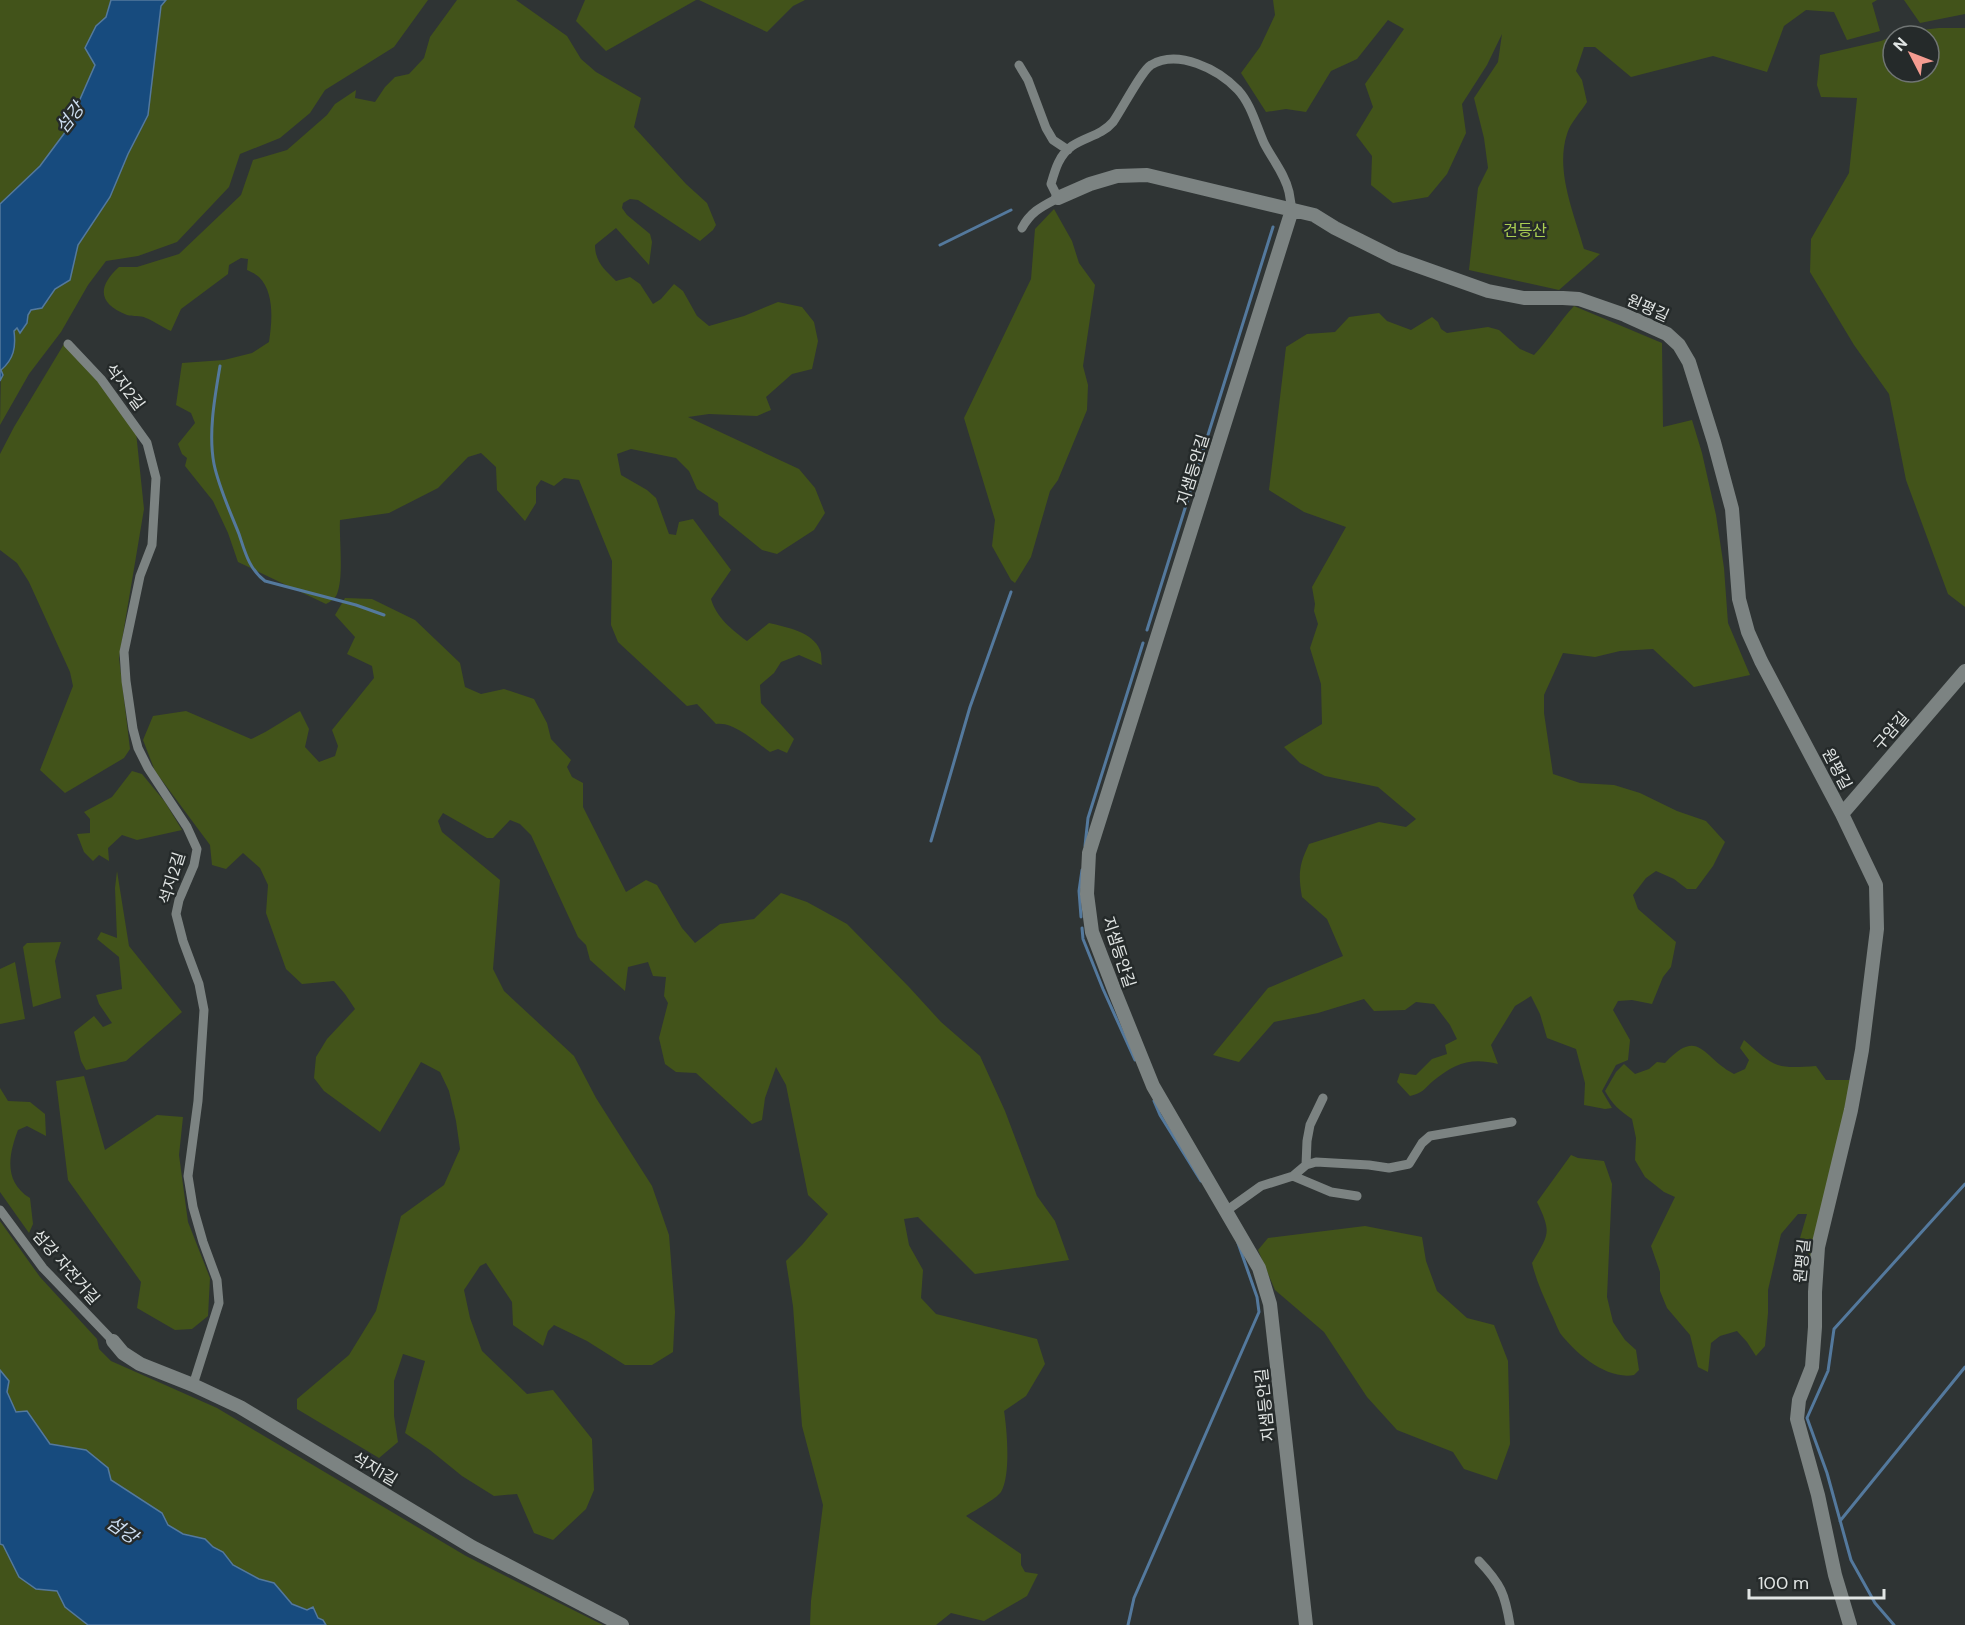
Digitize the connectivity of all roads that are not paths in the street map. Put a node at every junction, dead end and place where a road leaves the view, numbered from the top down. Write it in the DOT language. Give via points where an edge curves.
graph roads {
  1 [pos="1019,65"];
  2 [pos="1068,150"];
  3 [pos="1058,198"];
  4 [pos="1292,210"];
  5 [pos="1022,228"];
  6 [pos="68,344"];
  7 [pos="1965,671"];
  8 [pos="1842,814"];
  9 [pos="1323,1098"];
  10 [pos="1512,1122"];
  11 [pos="1306,1165"];
  12 [pos="1293,1176"];
  13 [pos="1358,1196"];
  14 [pos="0,1210"];
  15 [pos="1226,1211"];
  16 [pos="113,1341"];
  17 [pos="193,1385"];
  18 [pos="1479,1561"];
  19 [pos="622,1625"];
  20 [pos="1306,1625"];
  21 [pos="1509,1625"];
  22 [pos="1850,1625"];
  1 -- 2 [label="street" via="1046,128 1053,140"];
  2 -- 3 [label="street" via="1056,166 1051,184"];
  2 -- 4 [label="street" via="1107,129 1148,66 1180,59 1223,77 1239,90 1289,190"];
  3 -- 4 [label="street" via="1117,176 1146,175"];
  3 -- 5 [label="street" via="1035,210"];
  4 -- 8 [label="street, 원평길" via="1314,215 1395,258 1488,291 1524,298 1579,299 1667,334 1679,345 1689,362 1732,509 1739,599 1748,632"];
  4 -- 15 [label="street, 지샘등안길" via="1089,853 1087,894 1092,932 1153,1086"];
  6 -- 17 [label="street, 석지2길" via="101,379 147,442 156,478 152,544 135,596 124,652 138,748 197,849 176,914 204,1010 188,1176 195,1216 217,1280 219,1303"];
  7 -- 8 [label="street, 구암길"];
  8 -- 22 [label="street, 원평길" via="1876,885 1876,929 1851,1110 1818,1247 1812,1367 1799,1400 1797,1419"];
  9 -- 11 [label="street" via="1310,1125"];
  10 -- 11 [label="street" via="1430,1136 1409,1164 1389,1168 1316,1162"];
  11 -- 12 [label="street"];
  12 -- 13 [label="street" via="1331,1192"];
  12 -- 15 [label="street" via="1261,1186"];
  14 -- 16 [label="street, 섬강 자전거길" via="43,1268"];
  15 -- 20 [label="street, 지샘등안길" via="1259,1268 1270,1304"];
  16 -- 17 [label="street, 석지1길" via="141,1364"];
  17 -- 19 [label="street, 석지1길" via="240,1407 472,1547"];
  18 -- 21 [label="street" via="1500,1585"];
}
